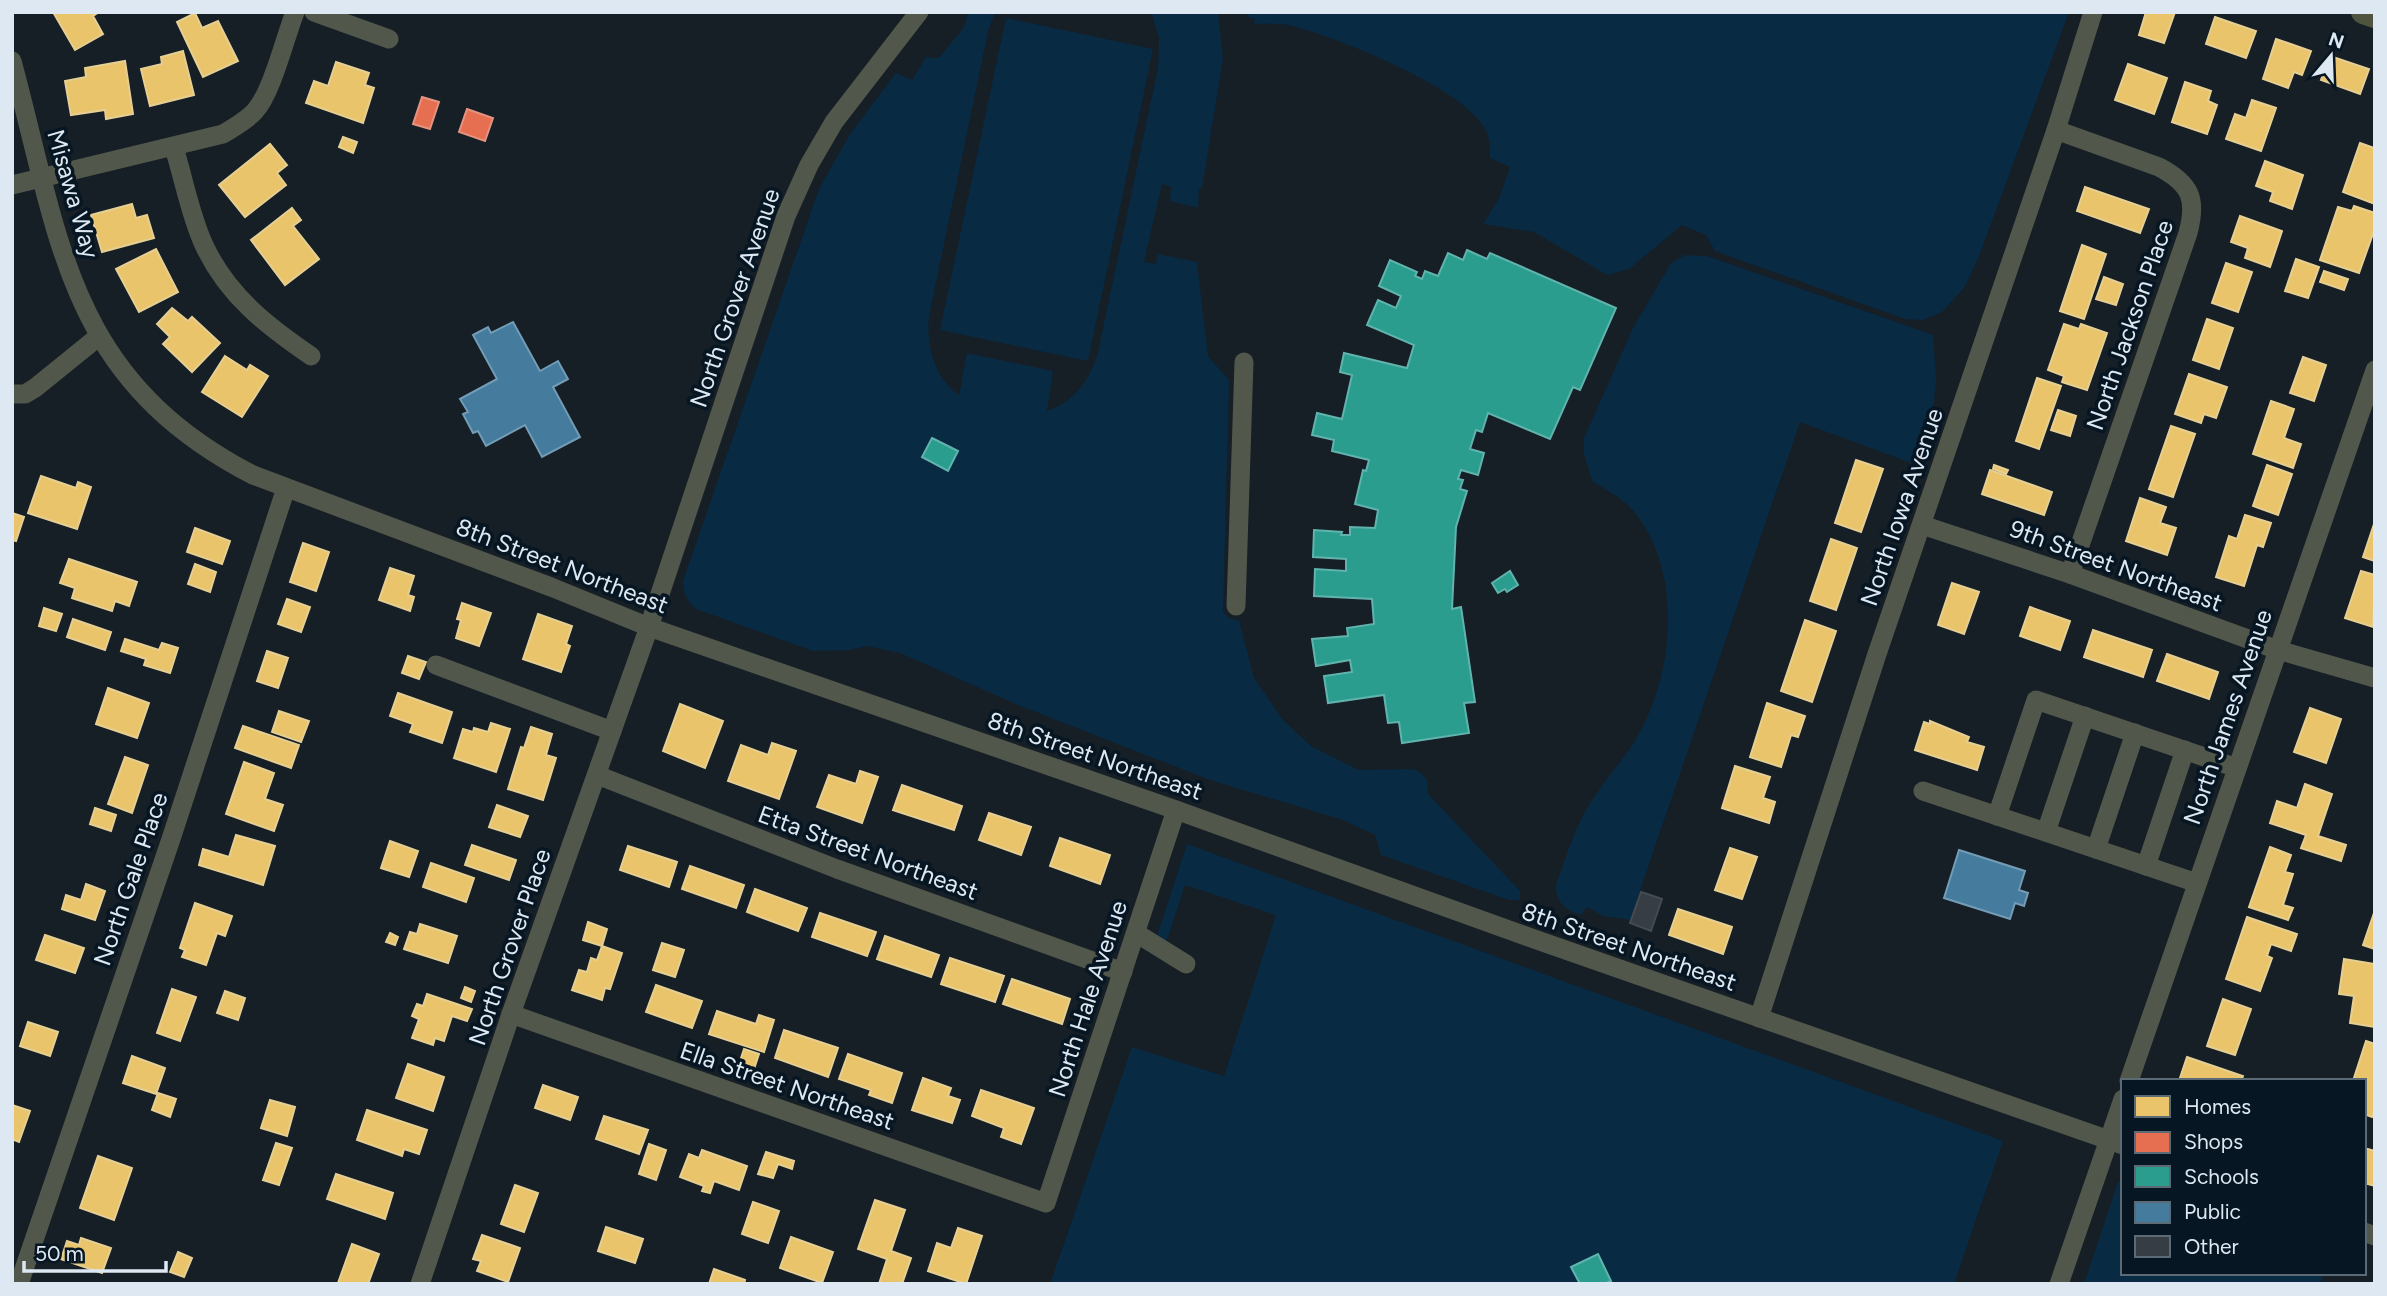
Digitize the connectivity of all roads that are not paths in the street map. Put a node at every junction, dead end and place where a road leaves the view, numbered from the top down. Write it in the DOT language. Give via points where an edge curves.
graph roads {
  1 [pos="295,12"];
  2 [pos="314,12"];
  3 [pos="919,12"];
  4 [pos="2093,12"];
  5 [pos="2363,12"];
  6 [pos="2375,16"];
  7 [pos="389,39"];
  8 [pos="12,61"];
  9 [pos="2056,130"];
  10 [pos="174,148"];
  11 [pos="41,177"];
  12 [pos="12,185"];
  13 [pos="98,337"];
  14 [pos="311,356"];
  15 [pos="1244,362"];
  16 [pos="2375,370"];
  17 [pos="12,394"];
  18 [pos="286,488"];
  19 [pos="1922,524"];
  20 [pos="2070,574"];
  21 [pos="1236,606"];
  22 [pos="649,627"];
  23 [pos="2278,650"];
  24 [pos="436,665"];
  25 [pos="2375,678"];
  26 [pos="2085,716"];
  27 [pos="612,731"];
  28 [pos="2135,733"];
  29 [pos="2185,750"];
  30 [pos="2237,768"];
  31 [pos="597,775"];
  32 [pos="1923,790"];
  33 [pos="1176,810"];
  34 [pos="1997,816"];
  35 [pos="2046,832"];
  36 [pos="2096,849"];
  37 [pos="2146,866"];
  38 [pos="2197,883"];
  39 [pos="1136,933"];
  40 [pos="1186,964"];
  41 [pos="1123,972"];
  42 [pos="511,1014"];
  43 [pos="1759,1018"];
  44 [pos="2130,1079"];
  45 [pos="2121,1112"];
  46 [pos="2116,1143"];
  47 [pos="1046,1203"];
  48 [pos="19,1284"];
  49 [pos="420,1284"];
  50 [pos="2059,1284"];
  1 -- 10 [label="street" via="256,110 223,134"];
  2 -- 7 [label="street"];
  3 -- 22 [label="street, North Grover Avenue" via="834,122 792,203"];
  4 -- 9 [label="street, North Iowa Avenue"];
  5 -- 6 [label="main road"];
  8 -- 11 [label="street, Misawa Way"];
  9 -- 19 [label="street, North Iowa Avenue"];
  9 -- 20 [label="street, North Jackson Place" via="2175,175 2186,187 2193,207 2188,233"];
  10 -- 11 [label="street"];
  10 -- 14 [label="street" via="203,243 216,269 269,327"];
  11 -- 12 [label="street"];
  11 -- 13 [label="street, Misawa Way" via="62,254"];
  13 -- 17 [label="street" via="35,388"];
  13 -- 18 [label="street, 8th Street Northeast" via="154,407 190,437 219,458"];
  15 -- 21 [label="street"];
  16 -- 23 [label="street, North James Avenue"];
  18 -- 22 [label="street, 8th Street Northeast"];
  18 -- 48 [label="street, North Gale Place"];
  19 -- 20 [label="street, 9th Street Northeast"];
  19 -- 43 [label="street, North Iowa Avenue"];
  20 -- 23 [label="street, 9th Street Northeast"];
  22 -- 27 [label="street, North Grover Place"];
  22 -- 33 [label="street, 8th Street Northeast"];
  23 -- 25 [label="street, 9th Street Northeast"];
  23 -- 30 [label="street, North James Avenue"];
  24 -- 27 [label="street"];
  26 -- 28 [label="street"];
  26 -- 34 [label="street" via="2036,699"];
  26 -- 35 [label="street"];
  27 -- 31 [label="street, North Grover Place"];
  28 -- 29 [label="street"];
  28 -- 36 [label="street"];
  29 -- 30 [label="street"];
  29 -- 37 [label="street"];
  30 -- 38 [label="street, North James Avenue"];
  31 -- 41 [label="street, Etta Street Northeast" via="837,869"];
  31 -- 42 [label="street, North Grover Place"];
  32 -- 34 [label="street"];
  33 -- 39 [label="street, North Hale Avenue"];
  33 -- 43 [label="street, 8th Street Northeast"];
  34 -- 35 [label="street"];
  35 -- 36 [label="street"];
  36 -- 37 [label="street"];
  37 -- 38 [label="street"];
  38 -- 44 [label="street, North James Avenue"];
  39 -- 40 [label="street"];
  39 -- 41 [label="street, North Hale Avenue"];
  41 -- 47 [label="street, North Hale Avenue"];
  42 -- 47 [label="street, Ella Street Northeast"];
  42 -- 49 [label="street, North Grover Place"];
  43 -- 46 [label="street, 8th Street Northeast"];
  45 -- 46 [label="street"];
  46 -- 50 [label="street"];
}
